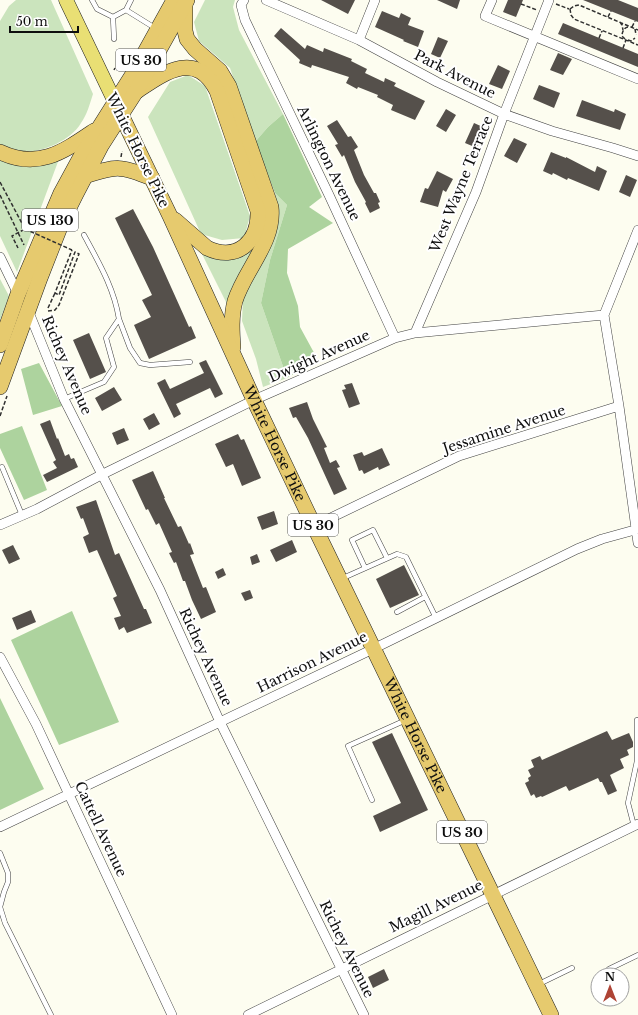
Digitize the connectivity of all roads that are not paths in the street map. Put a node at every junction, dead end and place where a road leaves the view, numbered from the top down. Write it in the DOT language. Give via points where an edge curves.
graph roads {
  1 [pos="66,0"];
  2 [pos="92,0"];
  3 [pos="131,0"];
  4 [pos="244,0"];
  5 [pos="266,0"];
  6 [pos="375,0"];
  7 [pos="492,0"];
  8 [pos="549,0"];
  9 [pos="182,2"];
  10 [pos="126,10"];
  11 [pos="114,16"];
  12 [pos="158,30"];
  13 [pos="534,37"];
  14 [pos="114,38"];
  15 [pos="359,40"];
  16 [pos="638,79"];
  17 [pos="135,93"];
  18 [pos="118,109"];
  19 [pos="504,114"];
  20 [pos="99,129"];
  21 [pos="0,152"];
  22 [pos="638,156"];
  23 [pos="85,176"];
  24 [pos="152,178"];
  25 [pos="170,216"];
  26 [pos="638,230"];
  27 [pos="84,235"];
  28 [pos="0,257"];
  29 [pos="18,294"];
  30 [pos="28,309"];
  31 [pos="604,315"];
  32 [pos="119,320"];
  33 [pos="415,333"];
  34 [pos="395,338"];
  35 [pos="0,345"];
  36 [pos="232,352"];
  37 [pos="190,362"];
  38 [pos="0,387"];
  39 [pos="64,399"];
  40 [pos="254,400"];
  41 [pos="619,406"];
  42 [pos="2,468"];
  43 [pos="101,475"];
  44 [pos="22,516"];
  45 [pos="0,525"];
  46 [pos="314,526"];
  47 [pos="637,530"];
  48 [pos="638,544"];
  49 [pos="387,558"];
  50 [pos="365,568"];
  51 [pos="339,580"];
  52 [pos="425,597"];
  53 [pos="397,612"];
  54 [pos="436,618"];
  55 [pos="373,649"];
  56 [pos="1,661"];
  57 [pos="407,720"];
  58 [pos="637,720"];
  59 [pos="220,722"];
  60 [pos="69,794"];
  61 [pos="372,800"];
  62 [pos="636,825"];
  63 [pos="0,827"];
  64 [pos="0,853"];
  65 [pos="492,894"];
  66 [pos="0,907"];
  67 [pos="638,956"];
  68 [pos="613,967"];
  69 [pos="572,968"];
  70 [pos="341,969"];
  71 [pos="537,984"];
  72 [pos="51,1015"];
  73 [pos="172,1015"];
  74 [pos="248,1015"];
  75 [pos="364,1015"];
  76 [pos="551,1015"];
  1 -- 18 [label="main road, White Horse Pike"];
  2 -- 11 [label="lane" via="97,8"];
  3 -- 10 [label="lane"];
  4 -- 34 [label="street, Arlington Avenue" via="242,5 245,20"];
  5 -- 15 [label="street, Park Avenue"];
  6 -- 15 [label="street"];
  7 -- 13 [label="street" via="485,16"];
  8 -- 13 [label="street, West Wayne Terrace"];
  9 -- 12 [label="highway, US 30"];
  9 -- 17 [label="highway, US 130"];
  9 -- 36 [label="highway" via="187,39 220,71 229,86 271,207 272,220 264,243 235,300"];
  10 -- 11 [label="lane"];
  10 -- 12 [label="lane"];
  11 -- 14 [label="lane"];
  12 -- 18 [label="highway, US 30"];
  13 -- 16 [label="street"];
  13 -- 19 [label="street, West Wayne Terrace"];
  15 -- 19 [label="street, Park Avenue"];
  17 -- 18 [label="highway, US 130"];
  17 -- 25 [label="highway" via="175,69 194,69 211,81 217,91 256,206 258,221 254,235 247,244 234,251 220,252 212,251 201,244"];
  18 -- 20 [label="highway, US 30"];
  18 -- 23 [label="highway, US 130"];
  18 -- 24 [label="highway, White Horse Pike / US 30"];
  19 -- 22 [label="street, Park Avenue"];
  19 -- 33 [label="street, West Wayne Terrace" via="476,192"];
  20 -- 21 [label="highway" via="70,148 41,159 20,159"];
  20 -- 29 [label="highway, US 130" via="61,193"];
  23 -- 24 [label="highway" via="115,167"];
  23 -- 30 [label="highway, US 130" via="62,222"];
  24 -- 25 [label="highway, White Horse Pike / US 30"];
  25 -- 36 [label="highway, White Horse Pike / US 30"];
  26 -- 31 [label="street"];
  27 -- 32 [label="lane" via="109,284"];
  28 -- 29 [label="street"];
  29 -- 35 [label="highway, US 130"];
  30 -- 38 [label="highway, US 130"];
  30 -- 39 [label="street, Richey Avenue"];
  31 -- 33 [label="street, Dwight Avenue"];
  31 -- 41 [label="street"];
  32 -- 37 [label="lane" via="130,348 140,363 156,365"];
  32 -- 39 [label="lane" via="106,338 114,367 104,382"];
  33 -- 34 [label="street, Dwight Avenue"];
  34 -- 40 [label="street, Dwight Avenue"];
  36 -- 40 [label="highway, White Horse Pike / US 30"];
  39 -- 43 [label="street, Richey Avenue"];
  40 -- 43 [label="street, Dwight Avenue"];
  40 -- 46 [label="highway, White Horse Pike / US 30"];
  41 -- 46 [label="street, Jessamine Avenue" via="459,456"];
  41 -- 47 [label="street"];
  42 -- 44 [label="lane"];
  43 -- 44 [label="street, Dwight Avenue"];
  43 -- 59 [label="street, Richey Avenue" via="160,590"];
  44 -- 45 [label="street, Dwight Avenue"];
  46 -- 51 [label="highway, White Horse Pike / US 30"];
  47 -- 48 [label="street"];
  47 -- 54 [label="street, Harrison Avenue" via="577,549"];
  49 -- 50 [label="lane"];
  49 -- 50 [label="lane" via="373,530 352,540"];
  49 -- 52 [label="lane" via="397,554 406,557"];
  50 -- 51 [label="lane"];
  51 -- 55 [label="highway, White Horse Pike / US 30"];
  52 -- 53 [label="lane"];
  52 -- 54 [label="lane"];
  54 -- 55 [label="street, Harrison Avenue"];
  55 -- 57 [label="highway, White Horse Pike / US 30"];
  55 -- 59 [label="street, Harrison Avenue"];
  56 -- 60 [label="street, Cattell Avenue" via="36,724"];
  57 -- 61 [label="lane" via="348,746"];
  57 -- 65 [label="highway, White Horse Pike / US 30"];
  58 -- 62 [label="lane" via="637,761 628,804"];
  59 -- 60 [label="street, Harrison Avenue"];
  59 -- 70 [label="street, Richey Avenue"];
  60 -- 63 [label="street, Harrison Avenue"];
  60 -- 73 [label="street, Cattell Avenue"];
  62 -- 65 [label="street, Magill Avenue"];
  64 -- 66 [label="lane" via="8,873 8,882"];
  65 -- 70 [label="street, Magill Avenue"];
  65 -- 71 [label="highway, White Horse Pike / US 30"];
  66 -- 72 [label="lane" via="5,923"];
  67 -- 68 [label="lane"];
  69 -- 71 [label="lane"];
  70 -- 74 [label="street, Magill Avenue"];
  70 -- 75 [label="street, Richey Avenue"];
  71 -- 76 [label="highway, White Horse Pike / US 30"];
}
